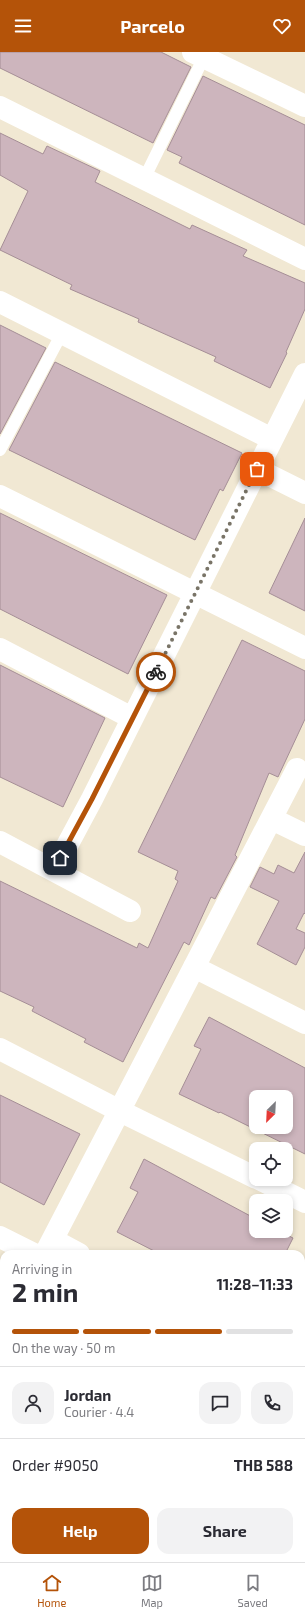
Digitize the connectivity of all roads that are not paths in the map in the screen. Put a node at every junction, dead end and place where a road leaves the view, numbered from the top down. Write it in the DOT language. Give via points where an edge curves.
graph roads {
  1 [pos="201,54"];
  2 [pos="305,106"];
  3 [pos="0,107"];
  4 [pos="144,179"];
  5 [pos="305,259"];
  6 [pos="0,302"];
  7 [pos="62,333"];
  8 [pos="305,374"];
  9 [pos="272,439"];
  10 [pos="0,450"];
  11 [pos="257,469"];
  12 [pos="305,493"];
  13 [pos="0,496"];
  14 [pos="195,593"];
  15 [pos="305,648"];
  16 [pos="0,649"];
  17 [pos="132,718"];
  18 [pos="297,769"];
  19 [pos="272,818"];
  20 [pos="305,835"];
  21 [pos="0,842"];
  22 [pos="54,870"];
  23 [pos="130,910"];
  24 [pos="194,968"];
  25 [pos="305,1023"];
  26 [pos="0,1049"];
  27 [pos="120,1111"];
  28 [pos="249,1175"];
  29 [pos="273,1186"];
  30 [pos="305,1202"];
  31 [pos="0,1237"];
  32 [pos="49,1247"];
  33 [pos="26,1250"];
  34 [pos="62,1250"];
  1 -- 2 [label="street"];
  1 -- 4 [label="lane"];
  3 -- 4 [label="street"];
  4 -- 5 [label="street"];
  6 -- 7 [label="street"];
  7 -- 9 [label="street"];
  7 -- 10 [label="lane"];
  8 -- 9 [label="street"];
  9 -- 11 [label="street"];
  11 -- 12 [label="street"];
  11 -- 14 [label="street"];
  13 -- 14 [label="street"];
  14 -- 15 [label="street"];
  14 -- 17 [label="street"];
  16 -- 17 [label="street"];
  17 -- 22 [label="street"];
  18 -- 19 [label="street"];
  19 -- 20 [label="street"];
  19 -- 24 [label="street"];
  21 -- 22 [label="street"];
  22 -- 23 [label="street"];
  24 -- 25 [label="street"];
  24 -- 27 [label="street"];
  26 -- 27 [label="street"];
  27 -- 28 [label="street"];
  27 -- 32 [label="street"];
  29 -- 30 [label="street"];
  31 -- 33 [label="street"];
  32 -- 34 [label="street"];
}
